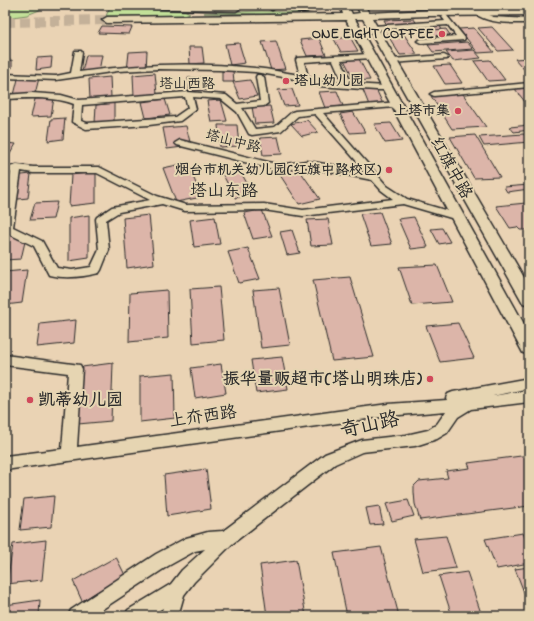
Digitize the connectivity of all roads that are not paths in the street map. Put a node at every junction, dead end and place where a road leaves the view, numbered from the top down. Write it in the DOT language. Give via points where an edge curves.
graph roads {
  1 [pos="138,5"];
  2 [pos="325,5"];
  3 [pos="200,7"];
  4 [pos="273,7"];
  5 [pos="529,7"];
  6 [pos="245,8"];
  7 [pos="261,8"];
  8 [pos="301,9"];
  9 [pos="363,10"];
  10 [pos="346,11"];
  11 [pos="476,12"];
  12 [pos="529,12"];
  13 [pos="442,13"];
  14 [pos="311,18"];
  15 [pos="489,18"];
  16 [pos="196,19"];
  17 [pos="107,20"];
  18 [pos="529,21"];
  19 [pos="450,23"];
  20 [pos="496,26"];
  21 [pos="373,28"];
  22 [pos="355,30"];
  23 [pos="421,41"];
  24 [pos="78,53"];
  25 [pos="369,56"];
  26 [pos="444,57"];
  27 [pos="336,58"];
  28 [pos="392,61"];
  29 [pos="75,75"];
  30 [pos="5,76"];
  31 [pos="260,77"];
  32 [pos="305,79"];
  33 [pos="348,85"];
  34 [pos="529,85"];
  35 [pos="386,88"];
  36 [pos="188,94"];
  37 [pos="434,94"];
  38 [pos="5,97"];
  39 [pos="78,103"];
  40 [pos="396,104"];
  41 [pos="234,107"];
  42 [pos="317,111"];
  43 [pos="180,143"];
  44 [pos="17,168"];
  45 [pos="5,171"];
  46 [pos="374,177"];
  47 [pos="161,200"];
  48 [pos="403,201"];
  49 [pos="458,217"];
  50 [pos="6,229"];
  51 [pos="525,283"];
  52 [pos="529,299"];
  53 [pos="529,348"];
  54 [pos="5,360"];
  55 [pos="529,383"];
  56 [pos="529,396"];
  57 [pos="478,398"];
  58 [pos="69,454"];
  59 [pos="5,463"];
  60 [pos="226,539"];
  61 [pos="177,590"];
  62 [pos="77,616"];
  63 [pos="134,616"];
  64 [pos="169,616"];
  1 -- 3 [label="main road"];
  2 -- 8 [label="main road"];
  3 -- 6 [label="main road"];
  3 -- 16 [label="main road"];
  4 -- 7 [label="main road"];
  4 -- 8 [label="main road"];
  5 -- 9 [label="main road"];
  8 -- 10 [label="main road"];
  9 -- 10 [label="main road"];
  9 -- 13 [label="main road"];
  9 -- 21 [label="main road, 红旗中路"];
  10 -- 14 [label="main road"];
  10 -- 22 [label="main road, 红旗中路"];
  11 -- 12 [label="main road"];
  11 -- 13 [label="main road"];
  11 -- 15 [label="street"];
  13 -- 19 [label="street"];
  14 -- 16 [label="main road"];
  14 -- 22 [label="main road" via="336,22"];
  15 -- 18 [label="street"];
  15 -- 20 [label="street"];
  16 -- 17 [label="main road"];
  19 -- 21 [label="street"];
  19 -- 23 [label="street" via="461,38"];
  21 -- 28 [label="main road, 红旗中路"];
  22 -- 25 [label="main road, 红旗中路"];
  24 -- 29 [label="street"];
  25 -- 27 [label="street"];
  25 -- 35 [label="main road, 红旗中路"];
  26 -- 28 [label="street"];
  27 -- 32 [label="street" via="300,60"];
  27 -- 33 [label="street"];
  28 -- 51 [label="main road, 红旗中路"];
  29 -- 30 [label="street" via="56,78"];
  29 -- 32 [label="street" via="118,69 166,67 255,70"];
  31 -- 41 [label="street" via="264,103"];
  32 -- 33 [label="street" via="319,84"];
  33 -- 35 [label="street"];
  34 -- 37 [label="street"];
  35 -- 40 [label="main road, 红旗中路"];
  36 -- 39 [label="street, 塔山西路"];
  36 -- 39 [label="street" via="192,109 177,118 149,122 86,126 76,122"];
  36 -- 41 [label="street, 塔山西路" via="223,97"];
  38 -- 39 [label="street, 塔山西路" via="61,97"];
  40 -- 42 [label="street, 塔山西路"];
  40 -- 49 [label="main road, 红旗中路"];
  41 -- 42 [label="street, 塔山西路" via="240,111 252,132 278,130 295,114"];
  42 -- 46 [label="street"];
  43 -- 46 [label="street, 塔山中路" via="280,168 306,164"];
  44 -- 45 [label="street, 塔山东路"];
  44 -- 47 [label="street, 塔山东路" via="99,170"];
  44 -- 50 [label="street"];
  46 -- 48 [label="street" via="384,188"];
  47 -- 48 [label="street, 塔山东路" via="185,208 264,207 303,213"];
  47 -- 50 [label="street" via="116,210 101,220 105,247 103,257 95,270 72,274 53,272 38,244"];
  48 -- 49 [label="street"];
  49 -- 53 [label="main road, 红旗中路"];
  51 -- 52 [label="main road, 红旗中路"];
  54 -- 58 [label="street" via="75,368"];
  55 -- 57 [label="street, 上夼西路"];
  56 -- 57 [label="street, 上夼西路"];
  57 -- 58 [label="street, 上夼西路"];
  57 -- 60 [label="street, 奇山路" via="454,411 445,426 434,435 362,446 344,452"];
  58 -- 59 [label="street, 上夼西路"];
  60 -- 61 [label="street, 奇山路"];
  60 -- 62 [label="street" via="192,544 162,560"];
  61 -- 63 [label="street, 奇山路"];
  61 -- 64 [label="street"];
}
